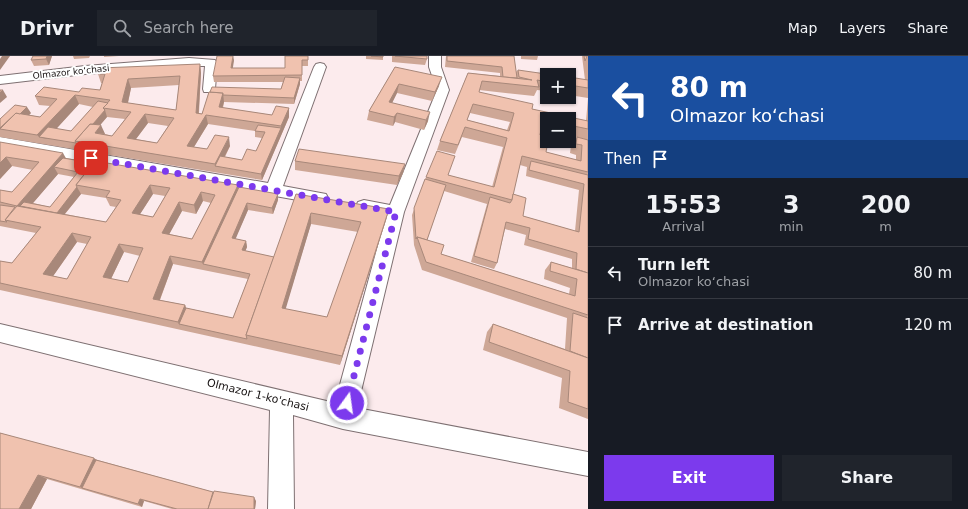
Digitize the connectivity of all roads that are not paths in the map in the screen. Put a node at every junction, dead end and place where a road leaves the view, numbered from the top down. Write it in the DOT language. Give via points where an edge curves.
graph roads {
  1 [pos="435,56"];
  2 [pos="320,67"];
  3 [pos="0,80"];
  4 [pos="209,89"];
  5 [pos="0,142"];
  6 [pos="273,190"];
  7 [pos="396,212"];
  8 [pos="0,332"];
  9 [pos="282,401"];
  10 [pos="343,417"];
  11 [pos="588,464"];
  12 [pos="281,509"];
  1 -- 7 [label="street" via="435,67 443,90"];
  2 -- 6 [label="street"];
  3 -- 4 [label="street, Olmazor koʻchasi" via="189,62 211,63"];
  5 -- 6 [label="street"];
  6 -- 7 [label="street"];
  7 -- 10 [label="street"];
  8 -- 9 [label="street, Olmazor 1-ko'chasi"];
  9 -- 10 [label="street, Olmazor 1-ko'chasi"];
  9 -- 12 [label="street"];
  10 -- 11 [label="street, Olmazor 1-ko'chasi"];
}
